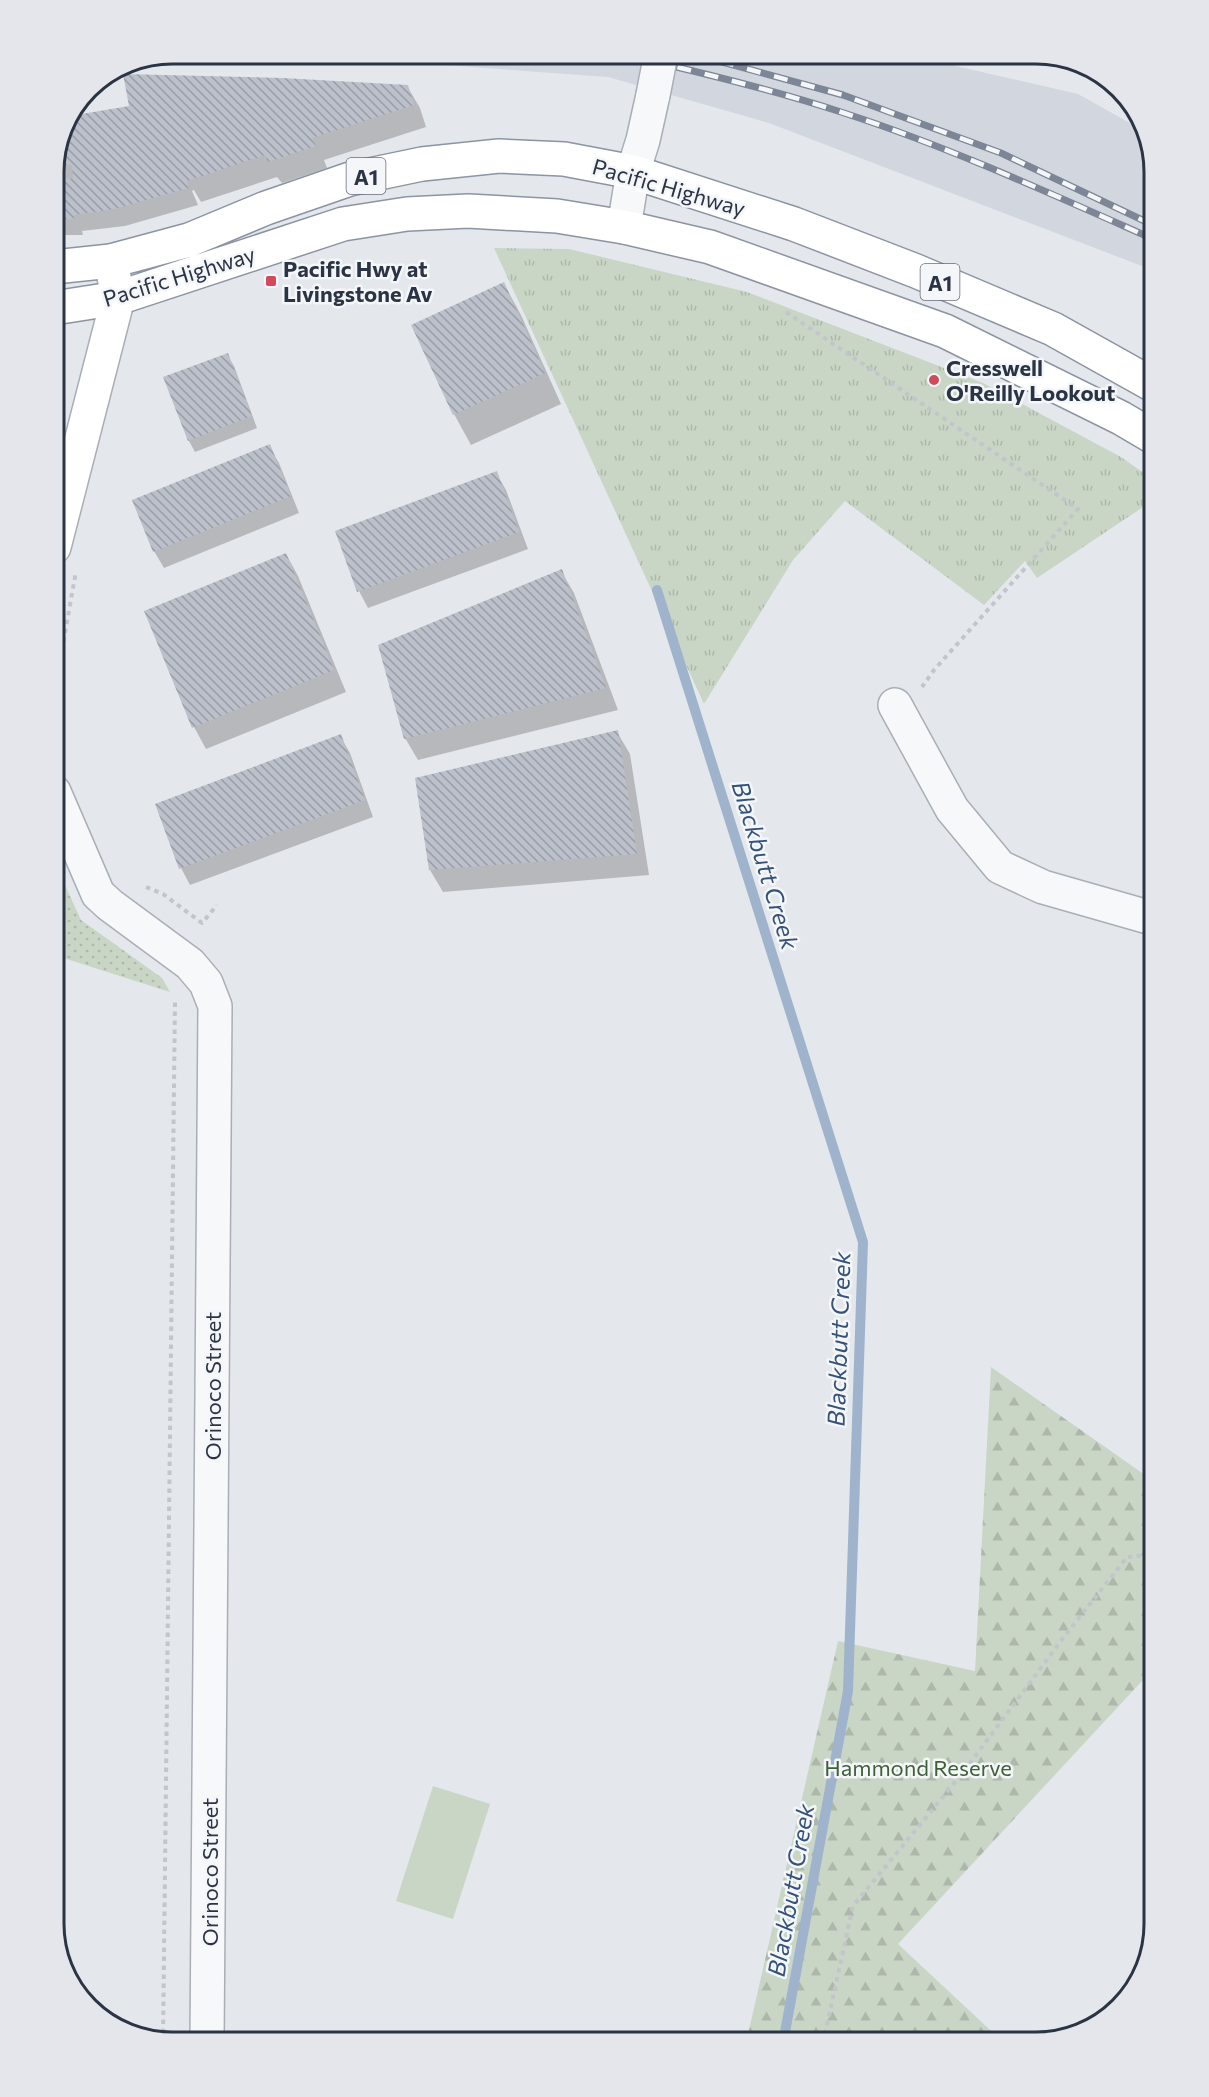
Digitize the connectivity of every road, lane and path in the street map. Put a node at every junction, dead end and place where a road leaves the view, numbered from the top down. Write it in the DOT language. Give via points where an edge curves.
graph roads {
  1 [pos="659,65"];
  2 [pos="633,172"];
  3 [pos="624,227"];
  4 [pos="111,261"];
  5 [pos="65,266"];
  6 [pos="118,298"];
  7 [pos="65,306"];
  8 [pos="784,311"];
  9 [pos="1144,380"];
  10 [pos="1144,432"];
  11 [pos="65,505"];
  12 [pos="898,711"];
  13 [pos="65,792"];
  14 [pos="143,886"];
  15 [pos="217,905"];
  16 [pos="1144,916"];
  17 [pos="175,990"];
  18 [pos="1144,1555"];
  19 [pos="163,2032"];
  20 [pos="207,2032"];
  21 [pos="825,2032"];
  1 -- 2 [label="street, bridge"];
  2 -- 3 [label="street"];
  2 -- 4 [label="main road, Pacific Highway / A1" via="564,159 510,157 422,164 350,179 189,240"];
  2 -- 9 [label="main road, Pacific Highway / A1" via="794,224 916,271 1053,329"];
  3 -- 6 [label="main road, Pacific Highway / A1" via="546,215 407,213 343,224"];
  3 -- 10 [label="main road, Pacific Highway / A1" via="710,247 945,331"];
  4 -- 5 [label="main road, Pacific Highway / A1"];
  4 -- 6 [label="main road"];
  6 -- 7 [label="main road, Pacific Highway / A1"];
  6 -- 11 [label="main road"];
  8 -- 12 [label="path" via="1078,509"];
  12 -- 16 [label="street" via="952,809 1000,867 1043,887"];
  13 -- 20 [label="street, Orinoco Street" via="98,894 190,964 206,983 215,1006"];
  14 -- 15 [label="path" via="163,894 202,923"];
  17 -- 19 [label="path"];
  18 -- 21 [label="path" via="1127,1557 965,1770 853,1906"];
}
